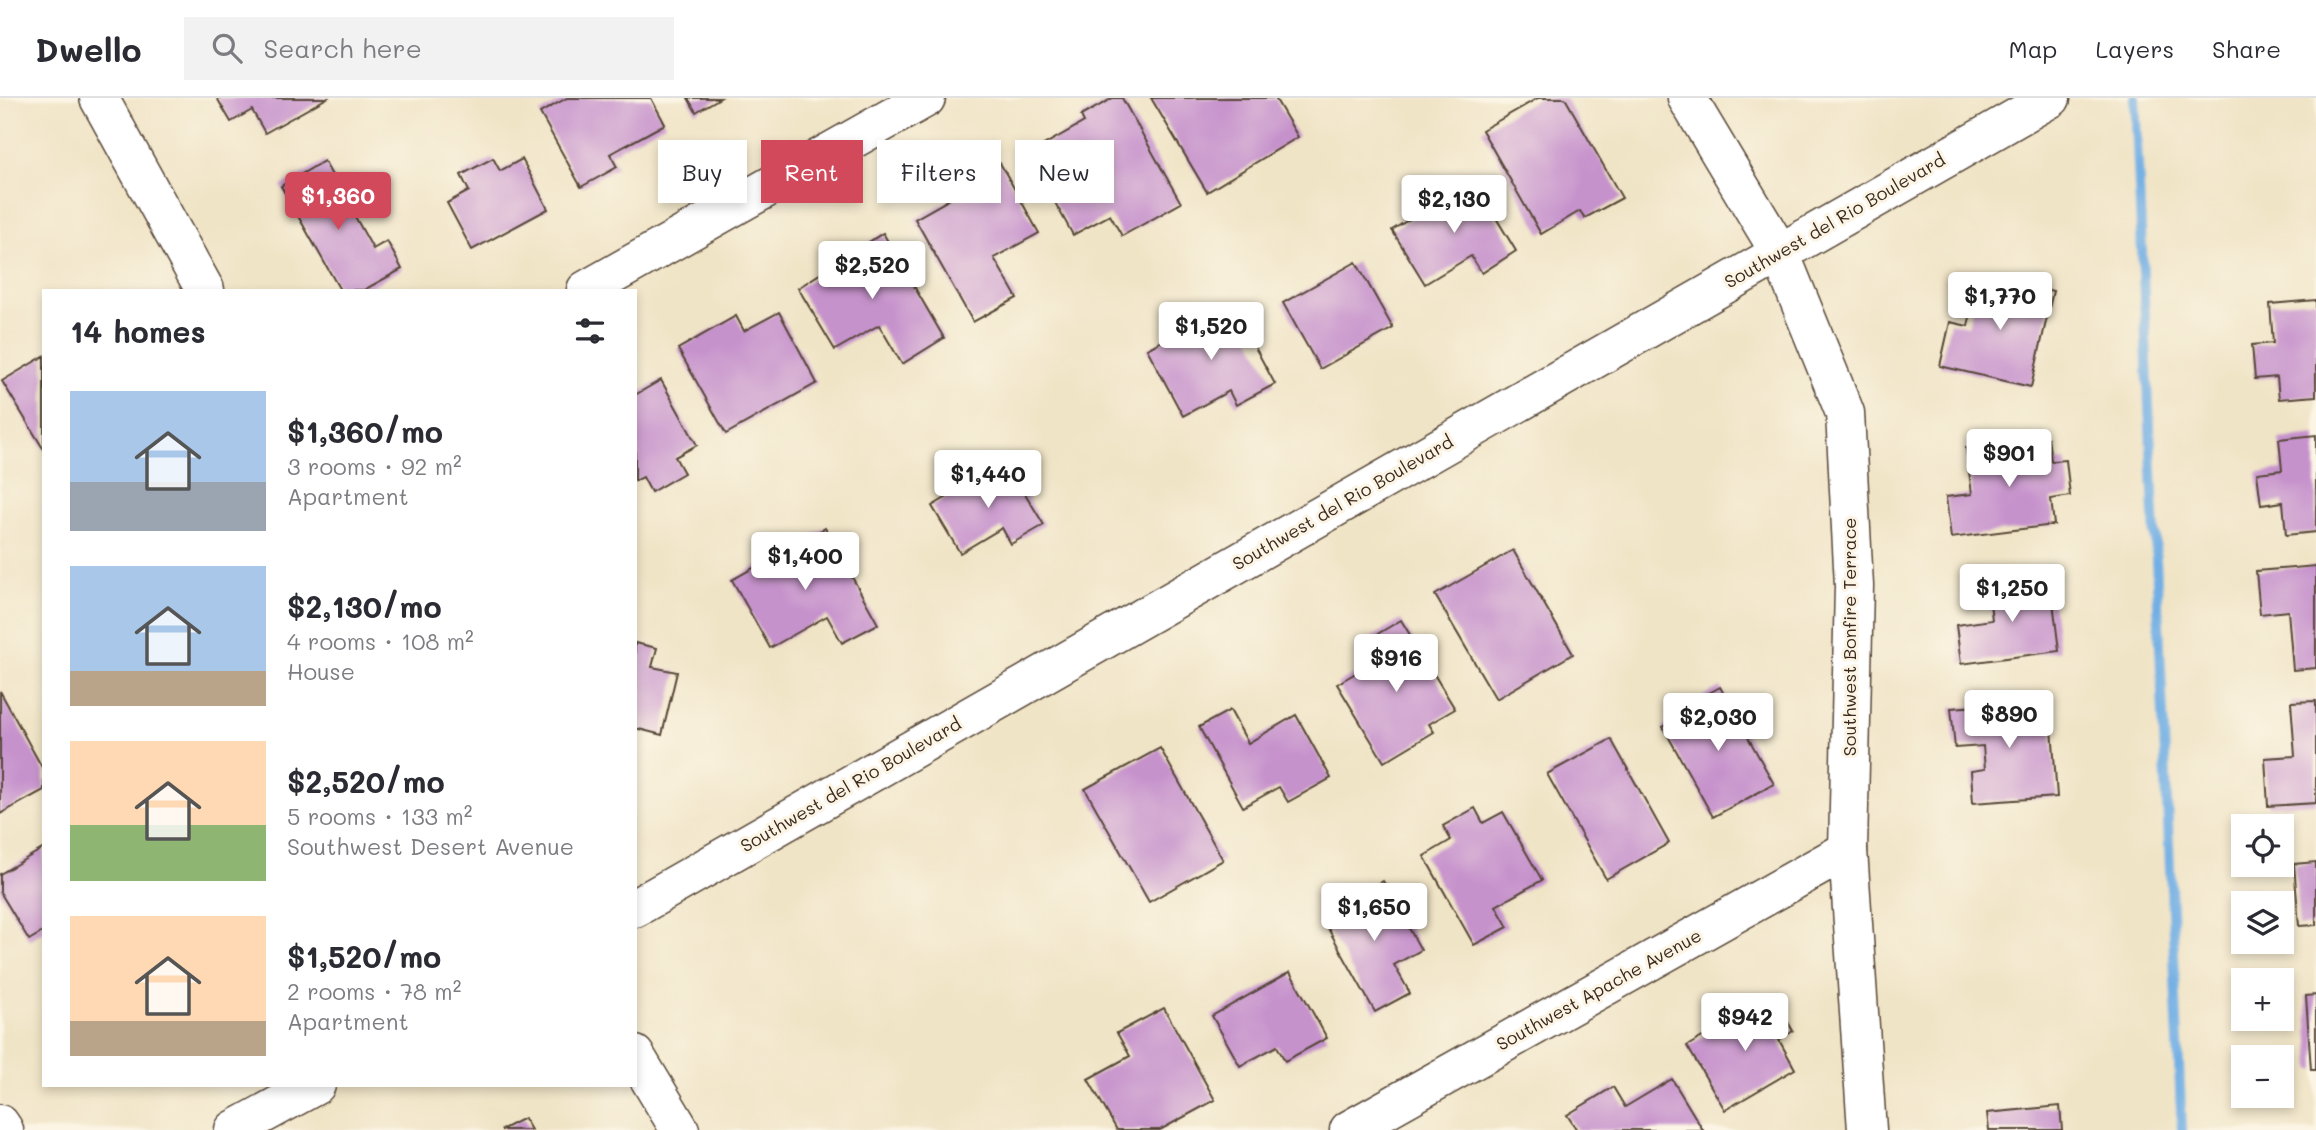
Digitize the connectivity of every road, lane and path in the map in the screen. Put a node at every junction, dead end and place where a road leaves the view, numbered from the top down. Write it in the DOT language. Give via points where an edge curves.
graph roads {
  1 [pos="99,98"];
  2 [pos="926,98"];
  3 [pos="1687,98"];
  4 [pos="2051,98"];
  5 [pos="1780,253"];
  6 [pos="204,289"];
  7 [pos="588,289"];
  8 [pos="1848,850"];
  9 [pos="637,907"];
  10 [pos="637,1058"];
  11 [pos="312,1087"];
  12 [pos="0,1124"];
  13 [pos="4,1130"];
  14 [pos="234,1130"];
  15 [pos="680,1130"];
  16 [pos="1349,1130"];
  17 [pos="1867,1130"];
  1 -- 6 [label="street"];
  2 -- 7 [label="street"];
  3 -- 5 [label="street, Southwest Bonfire Terrace"];
  4 -- 5 [label="street, Southwest del Rio Boulevard"];
  5 -- 8 [label="street, Southwest Bonfire Terrace" via="1845,413 1854,586"];
  5 -- 9 [label="street, Southwest del Rio Boulevard"];
  8 -- 16 [label="street, Southwest Apache Avenue"];
  8 -- 17 [label="street, Southwest Bonfire Terrace"];
  10 -- 15 [label="street"];
  11 -- 14 [label="street"];
  12 -- 13 [label="street"];
}
